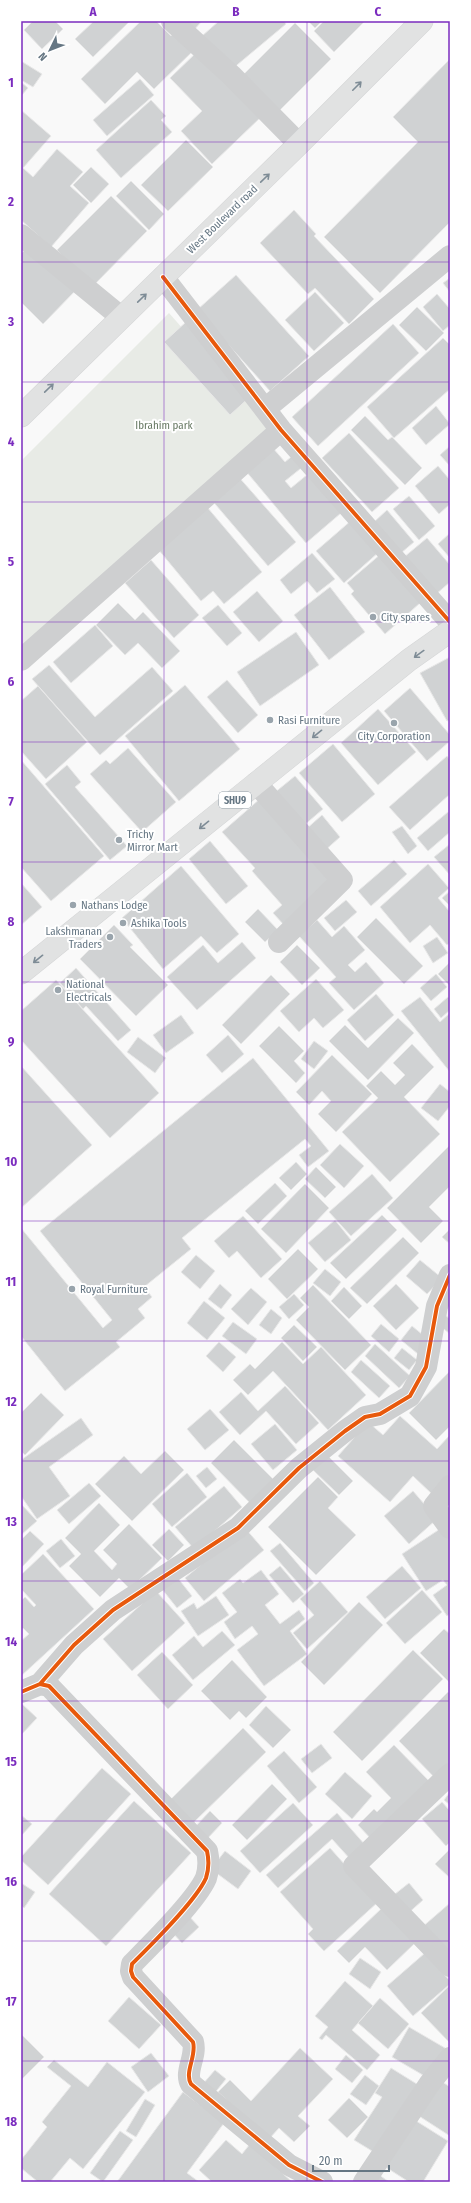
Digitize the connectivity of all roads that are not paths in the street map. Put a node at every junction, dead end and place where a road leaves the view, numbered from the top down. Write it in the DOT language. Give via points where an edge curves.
graph roads {
  1 [pos="172,21"];
  2 [pos="422,21"];
  3 [pos="299,144"];
  4 [pos="21,235"];
  5 [pos="450,256"];
  6 [pos="163,277"];
  7 [pos="121,318"];
  8 [pos="265,409"];
  9 [pos="21,416"];
  10 [pos="281,430"];
  11 [pos="450,622"];
  12 [pos="450,631"];
  13 [pos="21,660"];
  14 [pos="256,783"];
  15 [pos="279,942"];
  16 [pos="21,973"];
  17 [pos="450,1275"];
  18 [pos="450,1486"];
  19 [pos="450,1528"];
  20 [pos="31,1688"];
  21 [pos="450,1774"];
  22 [pos="450,1966"];
  23 [pos="450,2058"];
  24 [pos="322,2182"];
  25 [pos="364,2182"];
  1 -- 3 [label="street" via="231,75"];
  3 -- 2 [label="main road, West Boulevard road, one-way"];
  6 -- 3 [label="main road, West Boulevard road, one-way"];
  4 -- 7 [label="street"];
  5 -- 8 [label="street"];
  7 -- 6 [label="main road, West Boulevard road, one-way"];
  6 -- 8 [label="street"];
  9 -- 7 [label="main road, West Boulevard road, one-way"];
  8 -- 10 [label="street"];
  10 -- 11 [label="street"];
  10 -- 13 [label="street"];
  12 -- 14 [label="main road, SHU9, one-way" via="409,660"];
  14 -- 15 [label="street" via="342,880"];
  14 -- 16 [label="main road, SHU9, one-way"];
  17 -- 20 [label="street" via="437,1306 426,1367 410,1396 380,1414 365,1417 345,1431 299,1468 238,1528 113,1610"];
  18 -- 19 [label="street" via="434,1506"];
  20 -- 24 [label="street" via="46,1684 53,1690 207,1851 206,1878 193,1898 132,1964 133,1977 193,2042 189,2076 191,2084 289,2165"];
  21 -- 22 [label="street" via="354,1866"];
  23 -- 25 [label="street" via="430,2083"];
}
